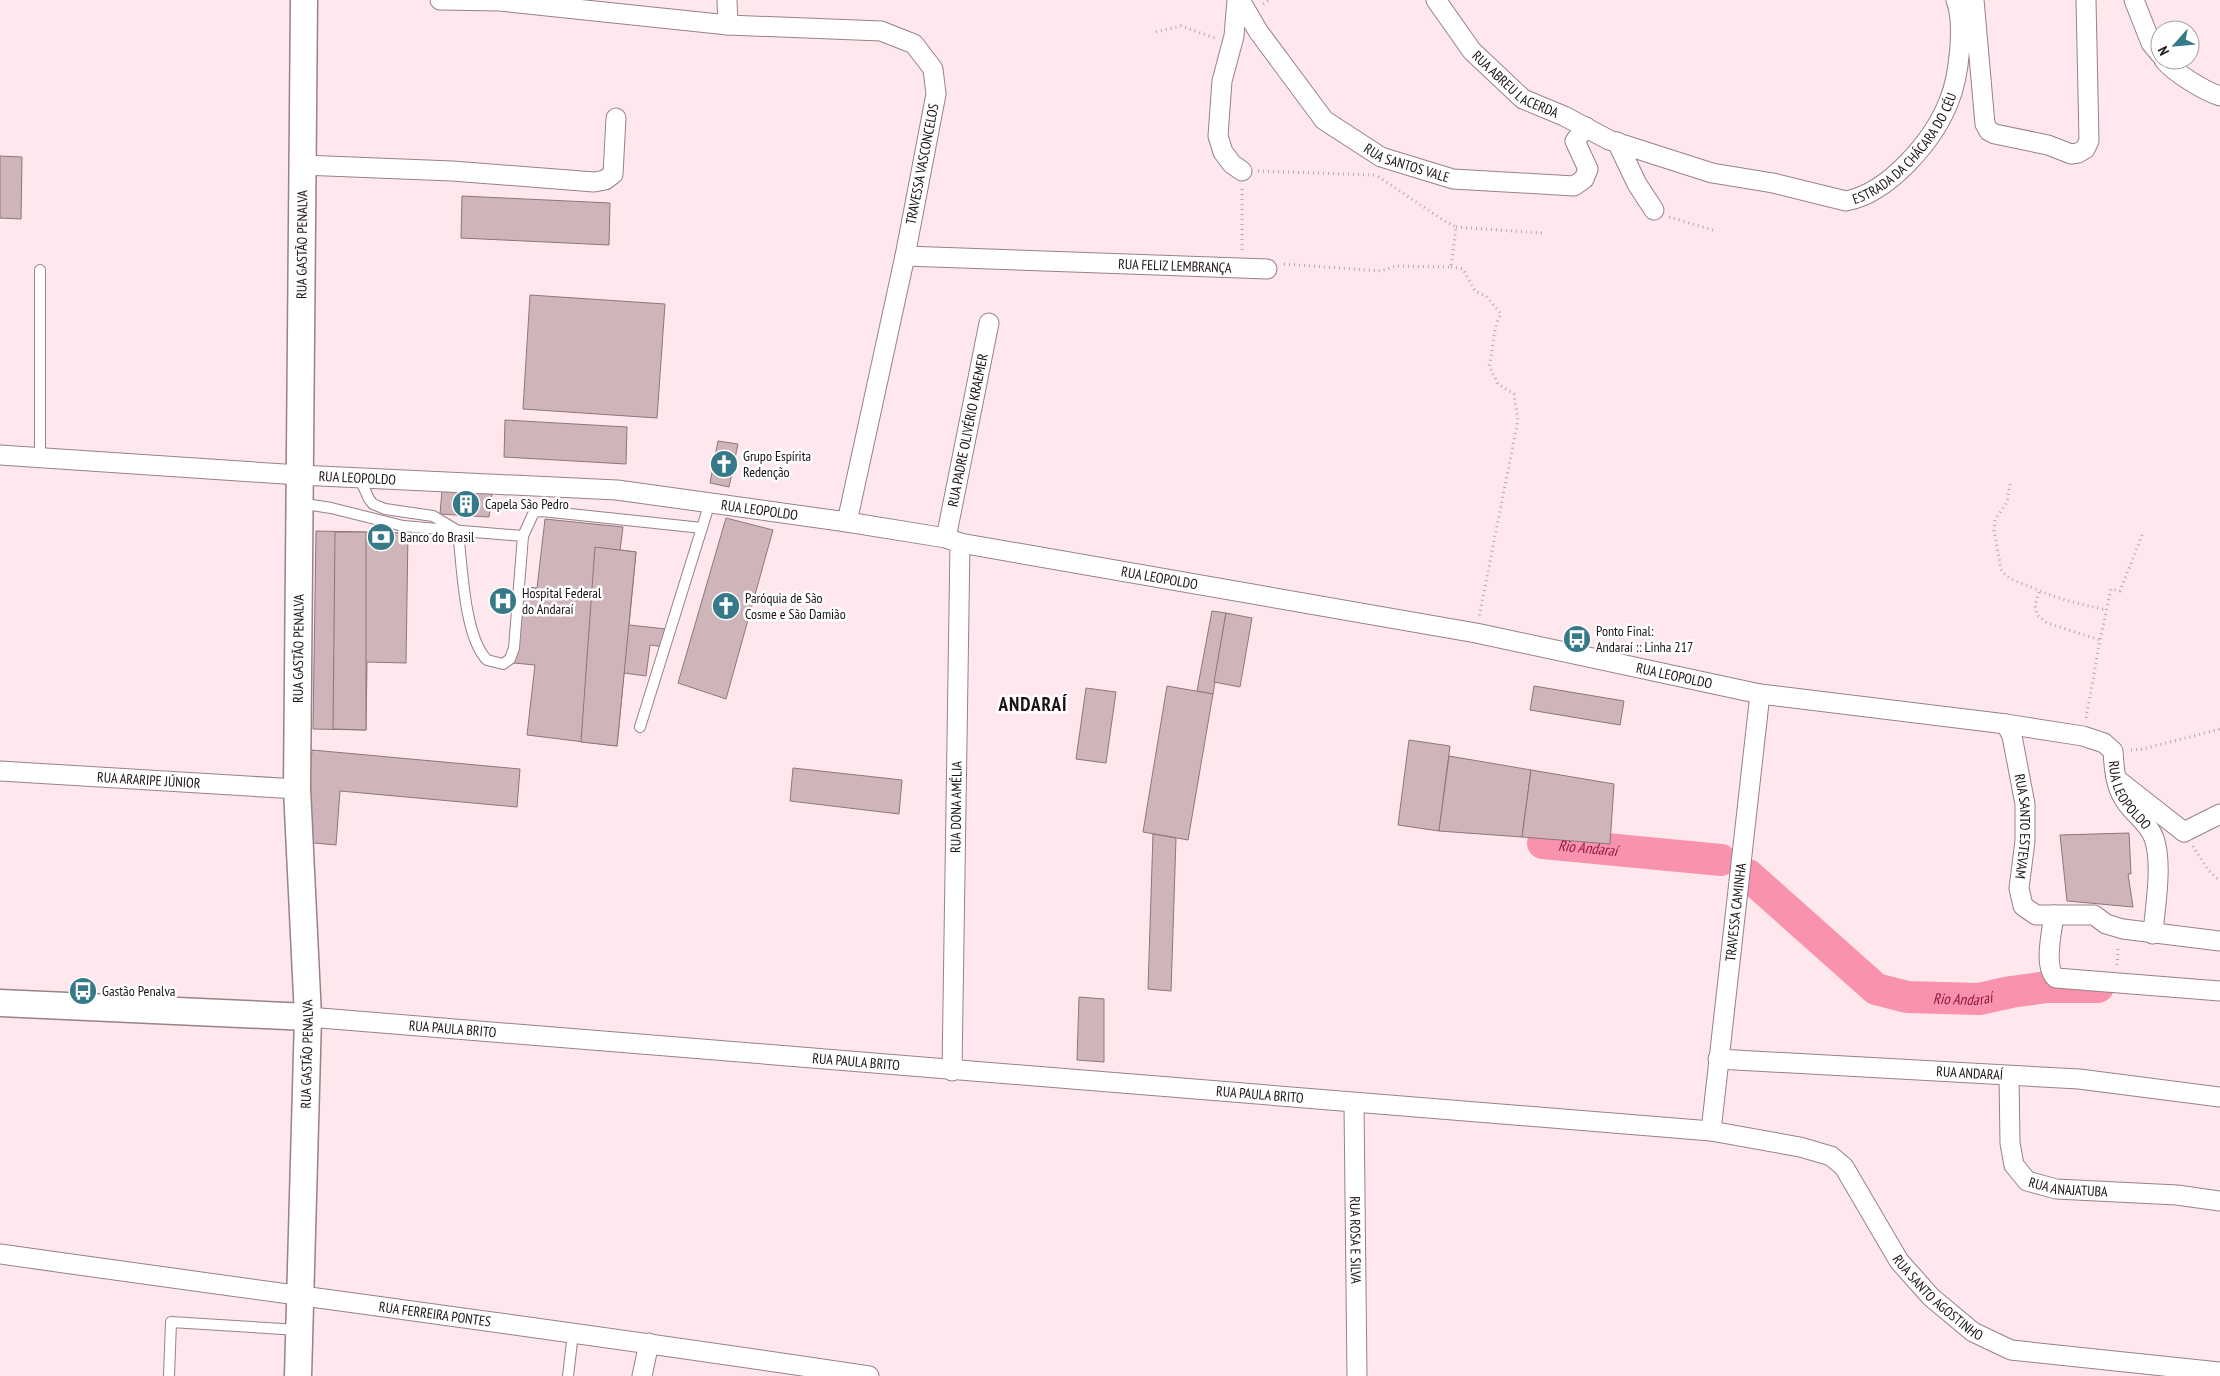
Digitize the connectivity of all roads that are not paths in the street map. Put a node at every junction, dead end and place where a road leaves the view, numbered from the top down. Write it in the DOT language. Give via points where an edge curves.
graph roads {
  1 [pos="304,0"];
  2 [pos="440,0"];
  3 [pos="727,0"];
  4 [pos="1239,0"];
  5 [pos="1436,0"];
  6 [pos="1956,0"];
  7 [pos="1974,0"];
  8 [pos="2086,0"];
  9 [pos="2134,0"];
  10 [pos="500,1"];
  11 [pos="728,25"];
  12 [pos="2150,40"];
  13 [pos="2177,70"];
  14 [pos="2220,96"];
  15 [pos="616,118"];
  16 [pos="1586,127"];
  17 [pos="1617,142"];
  18 [pos="302,165"];
  19 [pos="1242,170"];
  20 [pos="1654,210"];
  21 [pos="905,256"];
  22 [pos="1268,269"];
  23 [pos="40,270"];
  24 [pos="989,323"];
  25 [pos="0,455"];
  26 [pos="40,458"];
  27 [pos="299,475"];
  28 [pos="359,478"];
  29 [pos="710,502"];
  30 [pos="298,503"];
  31 [pos="847,522"];
  32 [pos="702,528"];
  33 [pos="458,531"];
  34 [pos="523,536"];
  35 [pos="953,541"];
  36 [pos="1760,694"];
  37 [pos="2006,724"];
  38 [pos="640,727"];
  39 [pos="0,771"];
  40 [pos="2116,778"];
  41 [pos="297,789"];
  42 [pos="2220,814"];
  43 [pos="2054,915"];
  44 [pos="2154,934"];
  45 [pos="2220,941"];
  46 [pos="2220,992"];
  47 [pos="0,1003"];
  48 [pos="308,1017"];
  49 [pos="1718,1059"];
  50 [pos="952,1071"];
  51 [pos="2009,1076"];
  52 [pos="2220,1097"];
  53 [pos="1354,1104"];
  54 [pos="1711,1132"];
  55 [pos="2220,1201"];
  56 [pos="0,1254"];
  57 [pos="301,1297"];
  58 [pos="300,1330"];
  59 [pos="573,1333"];
  60 [pos="649,1342"];
  61 [pos="2220,1372"];
  62 [pos="169,1376"];
  63 [pos="298,1376"];
  64 [pos="568,1376"];
  65 [pos="642,1376"];
  66 [pos="868,1376"];
  67 [pos="1357,1376"];
  1 -- 18 [label="street, RUA GASTÃO PENALVA"];
  2 -- 10 [label="street, TRAVESSA VASCONCELOS"];
  3 -- 11 [label="street"];
  4 -- 16 [label="street, RUA SANTOS VALE" via="1324,120 1381,157 1453,178 1574,186 1584,179 1588,169 1575,141"];
  4 -- 19 [label="street" via="1234,36 1222,81 1218,136 1223,152 1232,164"];
  5 -- 16 [label="street, RUA ABREU LACERDA" via="1472,51 1517,94"];
  6 -- 17 [label="street, ESTRADA DA CHÁCARA DO CÉU" via="1961,18 1959,55 1950,100 1922,148 1878,188 1858,198 1846,201 1773,183 1712,173"];
  7 -- 8 [label="street" via="1985,124 1989,131 2071,154 2085,149 2090,135"];
  9 -- 12 [label="street"];
  10 -- 11 [label="street, TRAVESSA VASCONCELOS"];
  11 -- 21 [label="street, TRAVESSA VASCONCELOS" via="881,31 914,44 933,69 936,94"];
  13 -- 14 [label="street"];
  15 -- 18 [label="street" via="613,174 600,181"];
  16 -- 17 [label="street, RUA ABREU LACERDA"];
  17 -- 20 [label="street" via="1637,184"];
  18 -- 27 [label="street, RUA GASTÃO PENALVA"];
  21 -- 22 [label="street, RUA FELIZ LEMBRANÇA"];
  21 -- 31 [label="street, TRAVESSA VASCONCELOS"];
  23 -- 26 [label="lane"];
  24 -- 35 [label="street, RUA PADRE OLIVÉRIO KRAEMER"];
  25 -- 26 [label="street, RUA LEOPOLDO"];
  26 -- 27 [label="street, RUA LEOPOLDO"];
  27 -- 28 [label="street, RUA LEOPOLDO"];
  27 -- 30 [label="street, RUA GASTÃO PENALVA"];
  28 -- 29 [label="street, RUA LEOPOLDO" via="616,490"];
  28 -- 33 [label="lane" via="373,504 385,509 433,516"];
  29 -- 31 [label="street, RUA LEOPOLDO"];
  29 -- 32 [label="lane"];
  30 -- 33 [label="lane" via="403,526"];
  30 -- 41 [label="street, RUA GASTÃO PENALVA"];
  31 -- 35 [label="street, RUA LEOPOLDO"];
  32 -- 34 [label="lane" via="542,511 534,512 530,517"];
  32 -- 38 [label="lane"];
  33 -- 34 [label="lane"];
  33 -- 34 [label="lane" via="475,643 487,660 502,664 510,659 514,648"];
  35 -- 36 [label="street, RUA LEOPOLDO" via="1476,632"];
  35 -- 50 [label="street, RUA DONA AMÉLIA"];
  36 -- 37 [label="street, RUA LEOPOLDO"];
  36 -- 49 [label="street, TRAVESSA CAMINHA"];
  37 -- 40 [label="street, RUA LEOPOLDO" via="2083,736 2104,743 2113,751"];
  37 -- 43 [label="street, RUA SANTO ESTEVAM" via="2012,736 2025,804 2019,888 2023,906 2036,915"];
  39 -- 41 [label="street, RUA ARARIPE JÚNIOR"];
  40 -- 42 [label="street" via="2184,832"];
  40 -- 44 [label="street, RUA LEOPOLDO" via="2123,798 2146,823 2154,839 2157,861"];
  41 -- 48 [label="street, RUA GASTÃO PENALVA"];
  43 -- 44 [label="street, RUA SANTO ESTEVAM" via="2094,915 2106,924"];
  43 -- 46 [label="street" via="2049,964 2051,974 2063,980"];
  44 -- 45 [label="street, RUA SANTO ESTEVAM"];
  47 -- 48 [label="street, RUA PAULA BRITO"];
  48 -- 50 [label="street, RUA PAULA BRITO"];
  48 -- 57 [label="street, RUA GASTÃO PENALVA"];
  49 -- 51 [label="street, RUA ANDARAÍ"];
  49 -- 54 [label="street, TRAVESSA CAMINHA"];
  50 -- 53 [label="street, RUA PAULA BRITO"];
  51 -- 52 [label="street, RUA ANDARAÍ" via="2078,1079"];
  51 -- 55 [label="street, RUA ANAJATUBA" via="2010,1143 2014,1165 2027,1181 2056,1189 2177,1195"];
  53 -- 54 [label="street, RUA PAULA BRITO"];
  53 -- 67 [label="street, RUA ROSA E SILVA"];
  54 -- 61 [label="street, RUA SANTO AGOSTINHO" via="1800,1147 1831,1156 1844,1167 1900,1261 1931,1297 1973,1332 1996,1343 2011,1350"];
  56 -- 57 [label="street, RUA FERREIRA PONTES"];
  57 -- 58 [label="street, RUA GASTÃO PENALVA"];
  57 -- 59 [label="street, RUA FERREIRA PONTES"];
  58 -- 62 [label="lane" via="171,1322"];
  58 -- 63 [label="street, RUA GASTÃO PENALVA"];
  59 -- 60 [label="street, RUA FERREIRA PONTES"];
  59 -- 64 [label="lane"];
  60 -- 65 [label="street"];
  60 -- 66 [label="street, RUA FERREIRA PONTES"];
}
